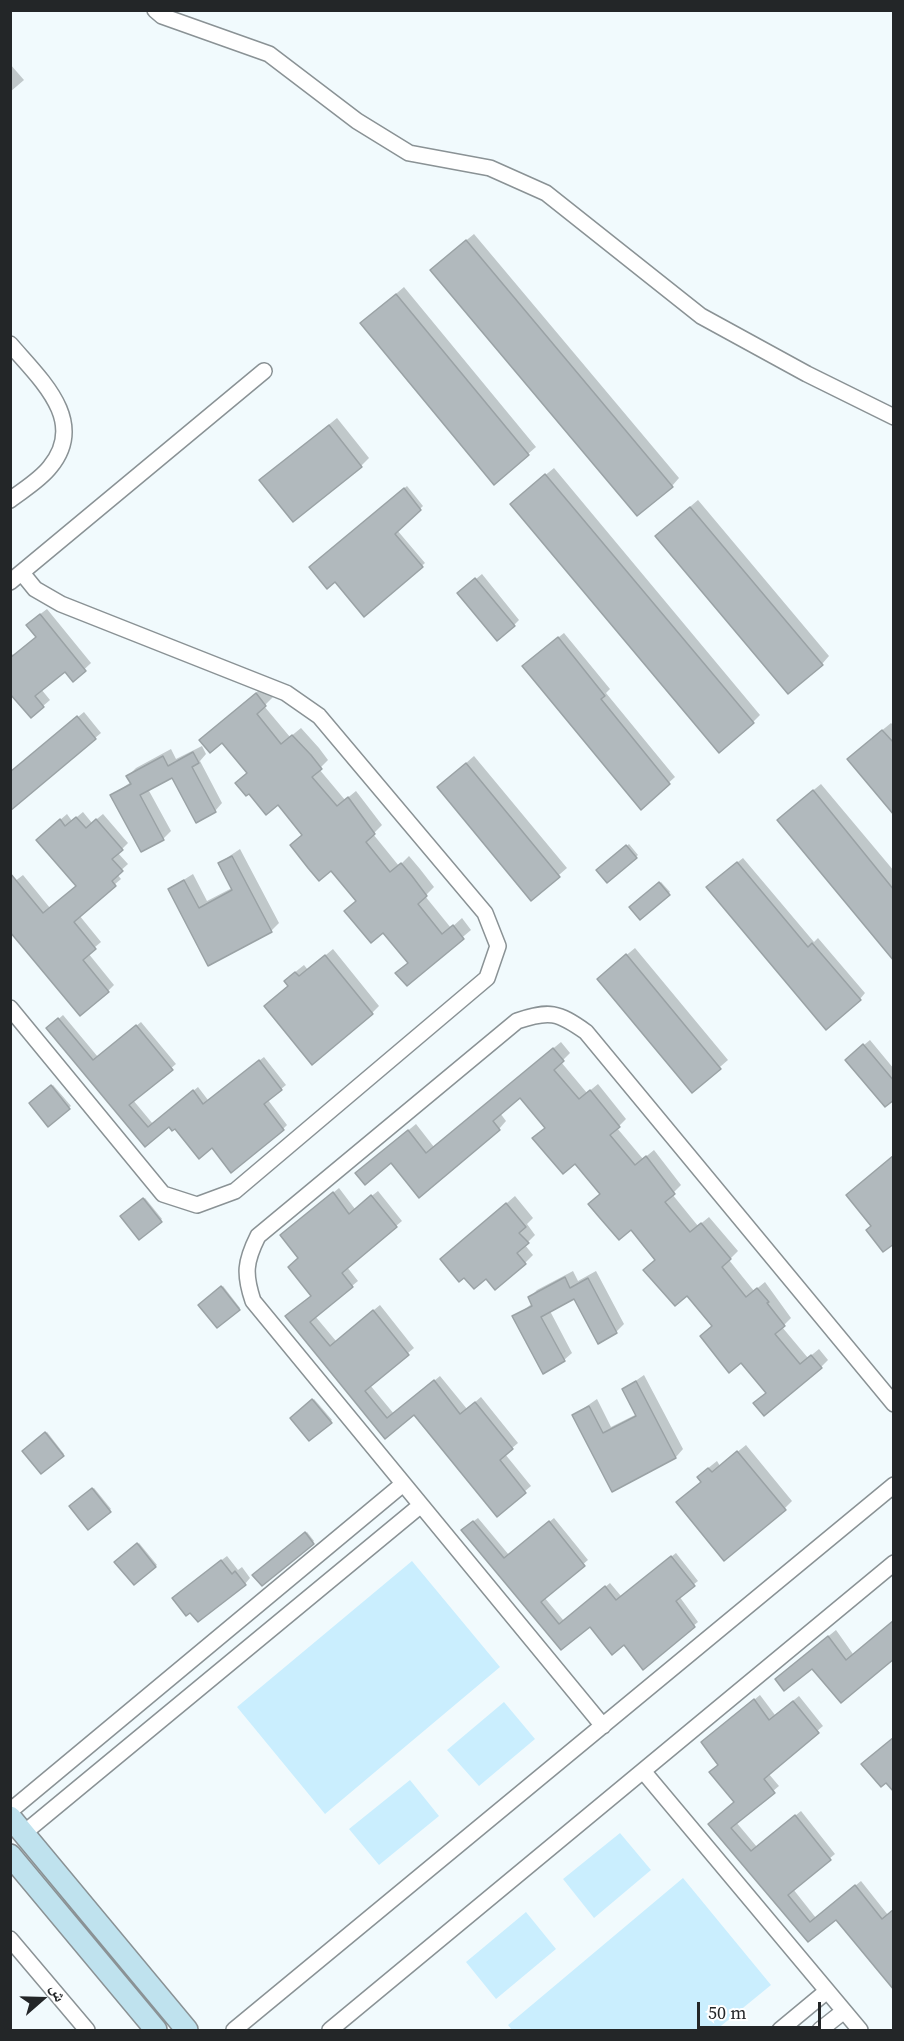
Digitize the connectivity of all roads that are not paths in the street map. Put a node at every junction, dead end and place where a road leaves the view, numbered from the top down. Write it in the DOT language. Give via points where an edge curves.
graph roads {
  1 [pos="155,10"];
  2 [pos="10,344"];
  3 [pos="264,371"];
  4 [pos="894,417"];
  5 [pos="10,500"];
  6 [pos="16,577"];
  7 [pos="10,1008"];
  8 [pos="894,1404"];
  9 [pos="403,1484"];
  10 [pos="894,1485"];
  11 [pos="421,1505"];
  12 [pos="894,1563"];
  13 [pos="603,1726"];
  14 [pos="643,1771"];
  15 [pos="10,1811"];
  16 [pos="10,1817"];
  17 [pos="24,1833"];
  18 [pos="10,1855"];
  19 [pos="10,1940"];
  20 [pos="827,1991"];
  21 [pos="844,2011"];
  22 [pos="87,2031"];
  23 [pos="156,2031"];
  24 [pos="187,2031"];
  25 [pos="234,2031"];
  26 [pos="330,2031"];
  27 [pos="780,2031"];
  28 [pos="820,2031"];
  29 [pos="860,2031"];
  1 -- 4 [label="street" via="162,16 268,54 357,121 409,153 490,168 546,193 701,316"];
  2 -- 5 [label="street" via="57,400 66,434 50,467"];
  3 -- 6 [label="street"];
  6 -- 7 [label="street" via="61,604 286,693 320,716 485,913 498,946 487,978 235,1191 197,1205 163,1194"];
  8 -- 9 [label="street" via="586,1032 566,1018 541,1013 517,1021 258,1236 249,1254 246,1279 253,1301"];
  9 -- 11 [label="street"];
  9 -- 15 [label="street"];
  10 -- 13 [label="street"];
  11 -- 13 [label="street"];
  11 -- 17 [label="street"];
  12 -- 14 [label="street"];
  13 -- 25 [label="street"];
  14 -- 20 [label="street"];
  14 -- 26 [label="street"];
  16 -- 17 [label="main road"];
  17 -- 24 [label="main road"];
  18 -- 23 [label="main road"];
  19 -- 22 [label="street"];
  20 -- 21 [label="street"];
  20 -- 27 [label="street"];
  21 -- 28 [label="street"];
  21 -- 29 [label="street"];
}
